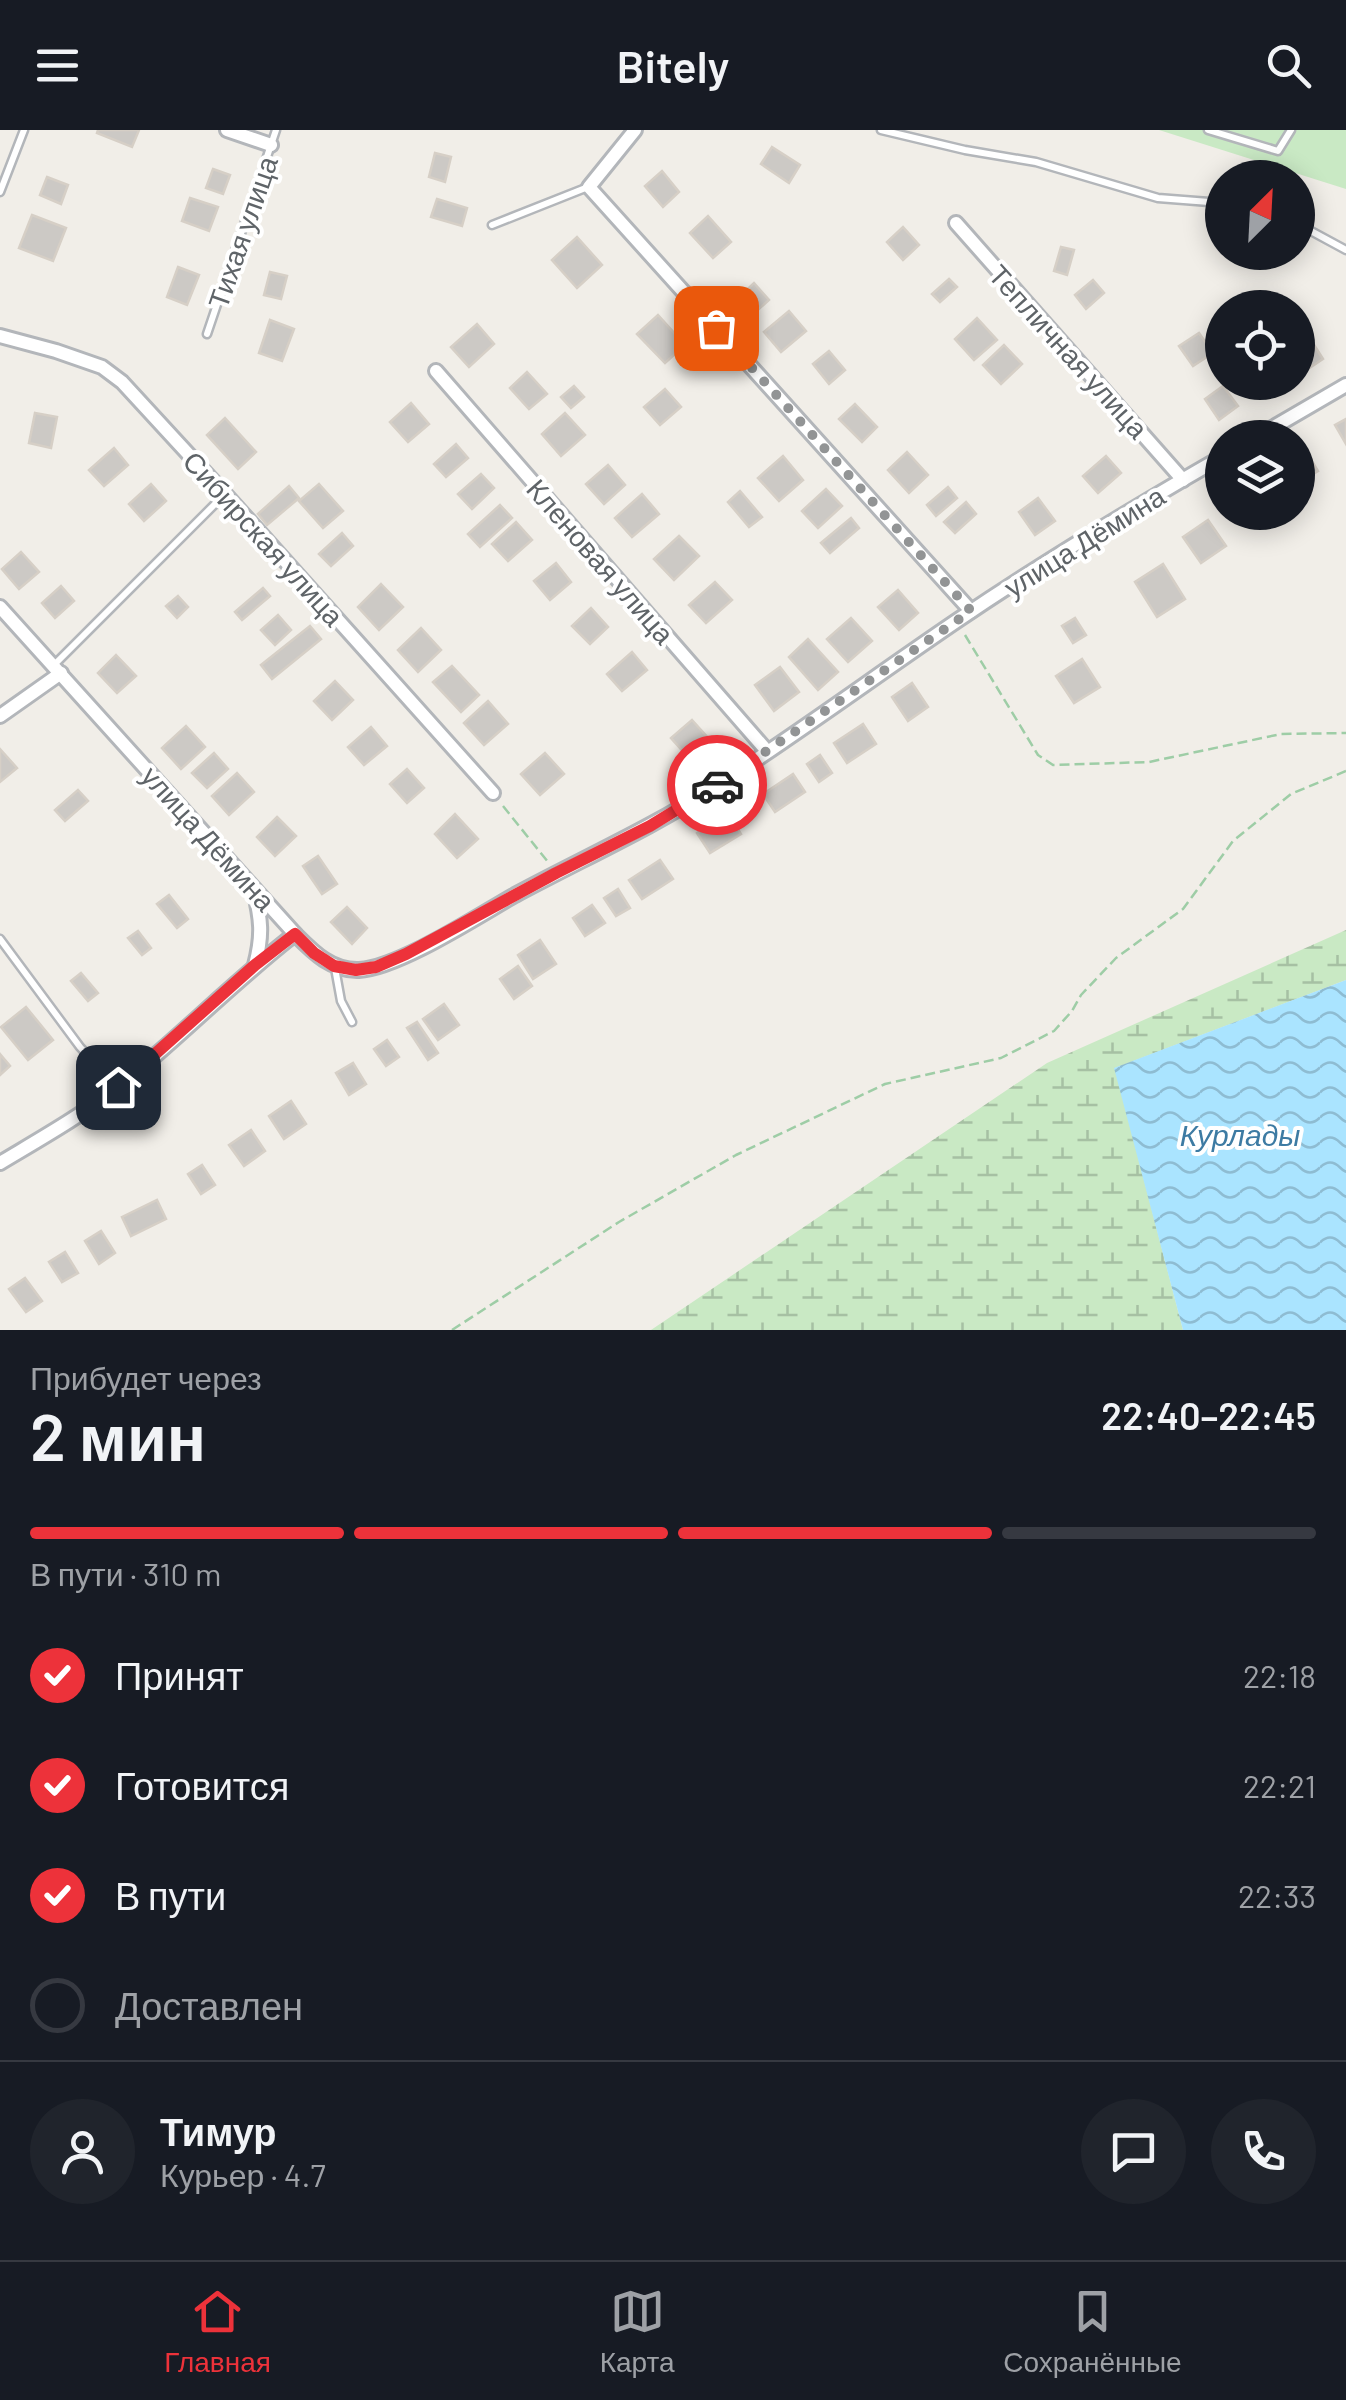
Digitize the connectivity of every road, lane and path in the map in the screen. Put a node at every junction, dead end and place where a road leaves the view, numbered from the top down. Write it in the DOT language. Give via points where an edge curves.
graph roads {
  1 [pos="24,130"];
  2 [pos="228,130"];
  3 [pos="276,130"];
  4 [pos="635,130"];
  5 [pos="881,130"];
  6 [pos="1208,130"];
  7 [pos="1291,130"];
  8 [pos="271,145"];
  9 [pos="589,187"];
  10 [pos="0,192"];
  11 [pos="1205,201"];
  12 [pos="956,223"];
  13 [pos="492,225"];
  14 [pos="1315,233"];
  15 [pos="1346,250"];
  16 [pos="208,334"];
  17 [pos="0,336"];
  18 [pos="436,371"];
  19 [pos="1346,385"];
  20 [pos="1286,420"];
  21 [pos="1205,466"];
  22 [pos="1183,480"];
  23 [pos="225,494"];
  24 [pos="0,607"];
  25 [pos="971,611"];
  26 [pos="957,620"];
  27 [pos="57,670"];
  28 [pos="0,716"];
  29 [pos="1346,732"];
  30 [pos="767,751"];
  31 [pos="1346,770"];
  32 [pos="492,793"];
  33 [pos="556,873"];
  34 [pos="254,887"];
  35 [pos="295,934"];
  36 [pos="0,939"];
  37 [pos="255,965"];
  38 [pos="334,966"];
  39 [pos="352,1022"];
  40 [pos="118,1087"];
  41 [pos="0,1163"];
  42 [pos="452,1330"];
  1 -- 10 [label="lane"];
  2 -- 8 [label="street"];
  3 -- 8 [label="lane, Тихая улица"];
  4 -- 9 [label="street"];
  5 -- 11 [label="lane" via="1036,162 1158,198"];
  6 -- 7 [label="lane" via="1278,151"];
  8 -- 16 [label="lane, Тихая улица"];
  9 -- 13 [label="lane"];
  9 -- 25 [label="street"];
  12 -- 22 [label="street, Тепличная улица"];
  14 -- 15 [label="lane"];
  17 -- 23 [label="street, Сибирская улица" via="102,367"];
  18 -- 30 [label="street, Кленовая улица"];
  19 -- 20 [label="street"];
  21 -- 22 [label="street, улица Дёмина"];
  22 -- 25 [label="street, улица Дёмина"];
  23 -- 27 [label="lane"];
  23 -- 32 [label="street, Сибирская улица"];
  24 -- 27 [label="street, улица Дёмина"];
  25 -- 26 [label="street, улица Дёмина"];
  26 -- 29 [label="path" via="1038,755 1053,765 1149,762 1281,734"];
  26 -- 30 [label="street, улица Дёмина"];
  27 -- 28 [label="street"];
  27 -- 34 [label="street, улица Дёмина"];
  30 -- 33 [label="street, улица Дёмина" via="650,826"];
  31 -- 42 [label="path" via="1290,794 1233,841 1183,908 1116,958 1054,1030 1001,1058 884,1084 736,1155"];
  32 -- 33 [label="path"];
  33 -- 38 [label="street, улица Дёмина" via="376,967"];
  34 -- 35 [label="street, улица Дёмина"];
  34 -- 37 [label="street" via="261,930"];
  35 -- 37 [label="street"];
  35 -- 38 [label="street, улица Дёмина"];
  36 -- 40 [label="lane"];
  37 -- 40 [label="street"];
  38 -- 39 [label="lane"];
  40 -- 41 [label="street"];
}
